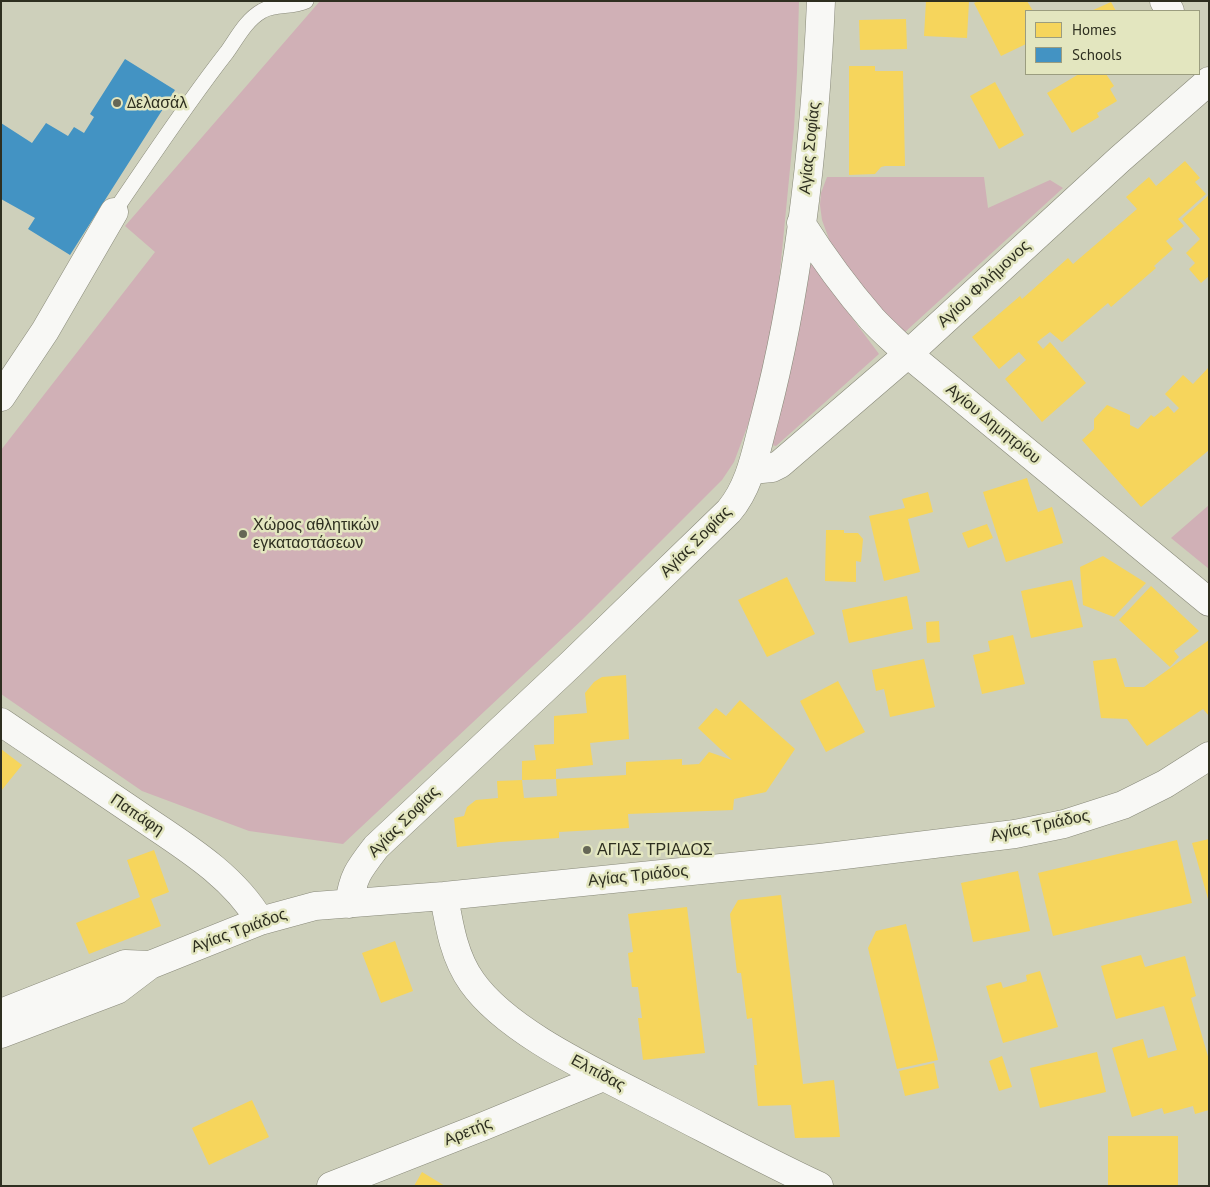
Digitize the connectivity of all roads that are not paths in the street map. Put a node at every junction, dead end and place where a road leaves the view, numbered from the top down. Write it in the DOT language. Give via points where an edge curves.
graph roads {
  1 [pos="306,1"];
  2 [pos="821,1"];
  3 [pos="1200,64"];
  4 [pos="1209,81"];
  5 [pos="114,212"];
  6 [pos="801,223"];
  7 [pos="908,354"];
  8 [pos="1,397"];
  9 [pos="750,470"];
  10 [pos="1209,602"];
  11 [pos="1,722"];
  12 [pos="1209,756"];
  13 [pos="444,896"];
  14 [pos="349,904"];
  15 [pos="260,921"];
  16 [pos="150,965"];
  17 [pos="1,1013"];
  18 [pos="1,1034"];
  19 [pos="604,1077"];
  20 [pos="331,1186"];
  21 [pos="819,1186"];
  1 -- 5 [label="lane" via="265,9 249,22"];
  2 -- 6 [label="street, Αγίας Σοφίας" via="815,99"];
  3 -- 4 [label="street"];
  4 -- 7 [label="street, Αγίου Φιλήμονος"];
  5 -- 8 [label="street" via="45,331"];
  6 -- 7 [label="street, Αγίου Δημητρίου" via="858,302"];
  6 -- 9 [label="street, Αγίας Σοφίας" via="786,328"];
  7 -- 9 [label="street, Αγίου Φιλήμονος" via="780,464"];
  7 -- 10 [label="street, Αγίου Δημητρίου"];
  9 -- 14 [label="street, Αγίας Σοφίας" via="742,493 729,511 376,847 352,883"];
  11 -- 15 [label="street, Παπάφη" via="218,873 242,895"];
  12 -- 13 [label="street, Αγίας Τριάδος" via="1123,805 1064,824 1015,834 820,858"];
  13 -- 14 [label="street, Αγίας Τριάδος"];
  13 -- 19 [label="street, Ελπίδας" via="451,936 472,982 485,997 527,1032"];
  14 -- 15 [label="street, Αγίας Τριάδος" via="315,906"];
  15 -- 16 [label="street, Αγίας Τριάδος"];
  16 -- 17 [label="street, Αγίας Τριάδος" via="125,964"];
  16 -- 18 [label="street, Αγίας Τριάδος" via="117,990"];
  19 -- 20 [label="street, Αρετής"];
  19 -- 21 [label="street, Ελπίδας"];
}
